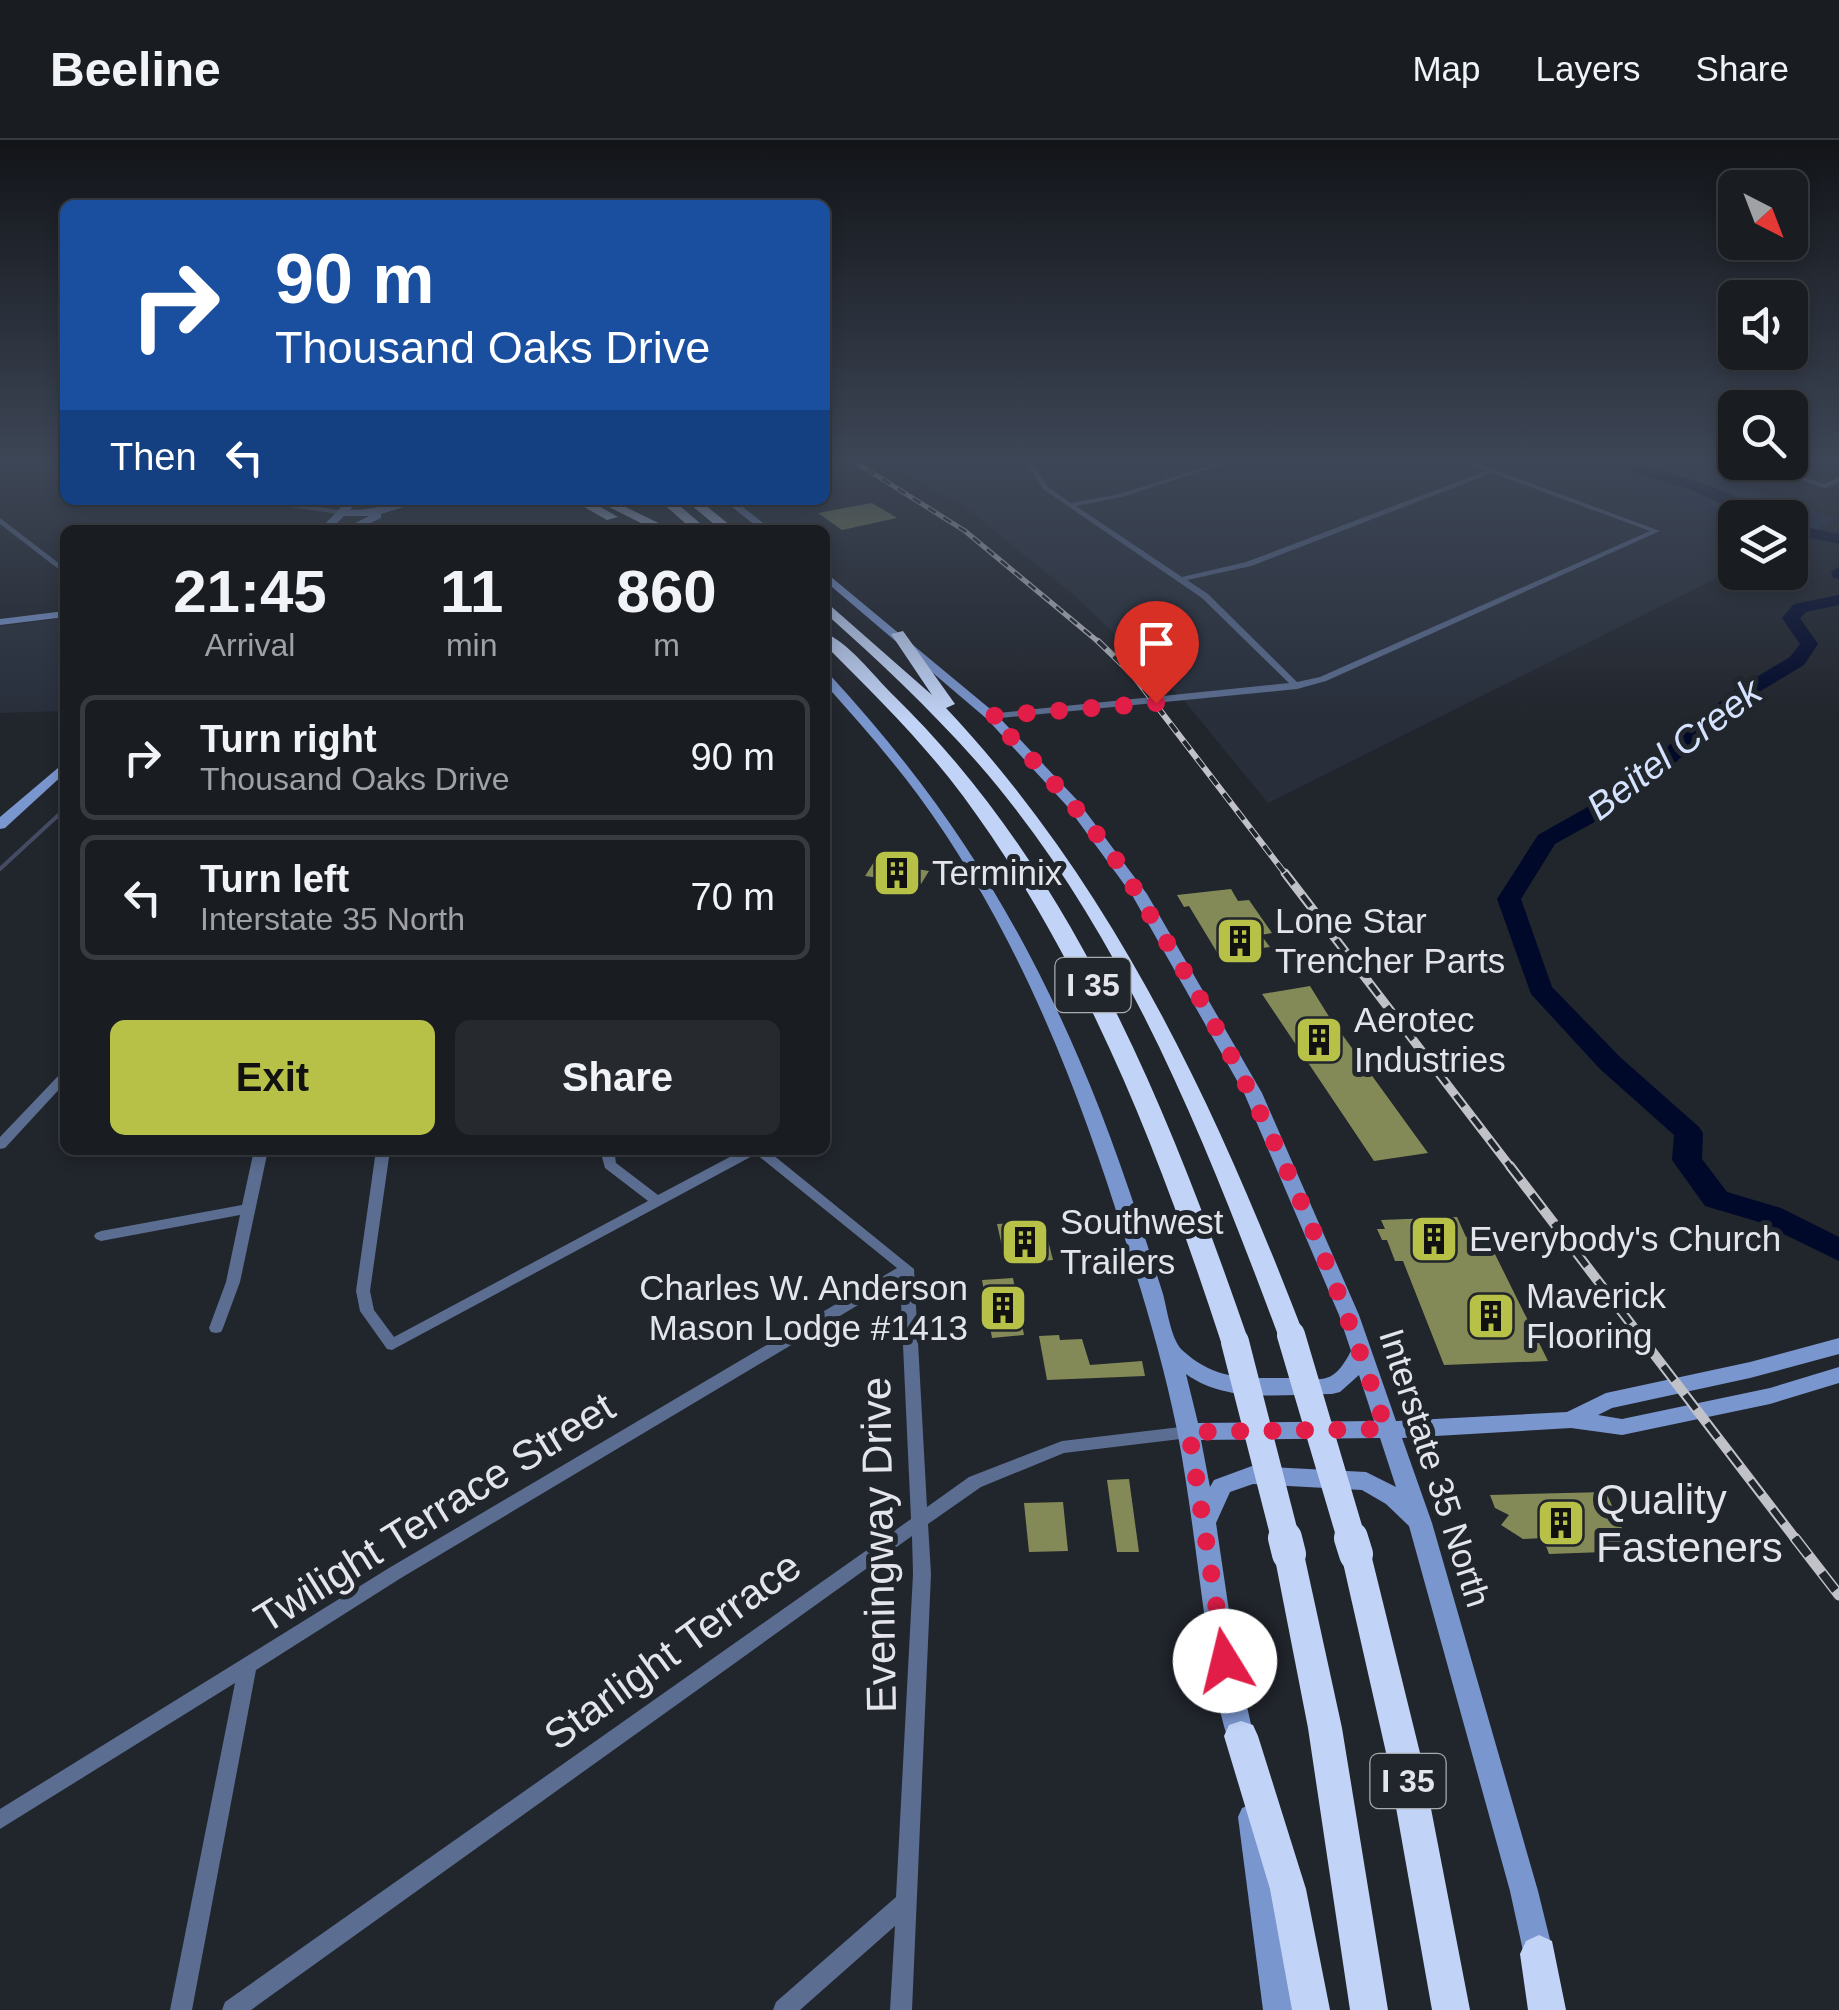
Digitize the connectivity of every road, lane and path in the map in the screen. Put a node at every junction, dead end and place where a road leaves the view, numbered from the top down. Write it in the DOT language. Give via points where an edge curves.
graph roads {
  1 [pos="34,547"];
  2 [pos="1134,547"];
  3 [pos="1293,547"];
  4 [pos="1620,547"];
  5 [pos="60,568"];
  6 [pos="830,578"];
  7 [pos="1182,579"];
  8 [pos="830,609"];
  9 [pos="60,615"];
  10 [pos="0,622"];
  11 [pos="898,634"];
  12 [pos="830,642"];
  13 [pos="830,683"];
  14 [pos="1297,686"];
  15 [pos="991,716"];
  16 [pos="952,722"];
  17 [pos="60,771"];
  18 [pos="0,825"];
  19 [pos="60,1081"];
  20 [pos="0,1144"];
  21 [pos="260,1155"];
  22 [pos="382,1155"];
  23 [pos="608,1155"];
  24 [pos="746,1155"];
  25 [pos="762,1155"];
  26 [pos="658,1201"];
  27 [pos="246,1209"];
  28 [pos="101,1236"];
  29 [pos="907,1269"];
  30 [pos="216,1328"];
  31 [pos="1839,1346"];
  32 [pos="1170,1352"];
  33 [pos="1361,1352"];
  34 [pos="1839,1376"];
  35 [pos="1571,1420"];
  36 [pos="1386,1429"];
  37 [pos="1189,1432"];
  38 [pos="920,1519"];
  39 [pos="1420,1523"];
  40 [pos="1204,1524"];
  41 [pos="248,1668"];
  42 [pos="1241,1736"];
  43 [pos="0,1820"];
  44 [pos="906,1902"];
  45 [pos="1538,1954"];
  46 [pos="181,2010"];
  47 [pos="232,2010"];
  48 [pos="784,2010"];
  49 [pos="901,2010"];
  50 [pos="1278,2010"];
  51 [pos="1311,2010"];
  52 [pos="1369,2010"];
  53 [pos="1451,2010"];
  54 [pos="1550,2010"];
  1 -- 5 [label="street"];
  2 -- 7 [label="street"];
  3 -- 7 [label="street" via="1236,569"];
  4 -- 14 [label="street" via="1364,664"];
  6 -- 11 [label="main road, Interstate 35 North"];
  7 -- 14 [label="street"];
  8 -- 16 [label="highway, I 35"];
  9 -- 10 [label="main road"];
  11 -- 15 [label="main road, Interstate 35 North"];
  11 -- 16 [label="highway" via="946,698"];
  12 -- 52 [label="highway, I 35, bridge" via="968,790 1057,918 1122,1040 1167,1144 1234,1342 1290,1554"];
  13 -- 32 [label="main road" via="920,786 987,886 1058,1031 1119,1184"];
  14 -- 15 [label="street"];
  15 -- 33 [label="main road, Interstate 35 North" via="1116,860 1207,1010 1299,1194"];
  16 -- 53 [label="highway, I 35, bridge" via="1038,824 1082,889 1144,991 1232,1177 1292,1336 1356,1554 1404,1757"];
  17 -- 18 [label="main road"];
  19 -- 20 [label="street"];
  21 -- 27 [label="street"];
  22 -- 26 [label="street" via="363,1291 367,1311 392,1344"];
  23 -- 26 [label="street" via="610,1165"];
  24 -- 26 [label="street"];
  25 -- 29 [label="street"];
  27 -- 28 [label="street"];
  27 -- 30 [label="street" via="233,1282"];
  29 -- 38 [label="street, Eveningway Drive"];
  29 -- 41 [label="street, Twilight Terrace Street"];
  31 -- 35 [label="main road" via="1606,1401"];
  32 -- 33 [label="main road" via="1208,1379 1255,1386 1332,1386"];
  32 -- 37 [label="main road"];
  33 -- 36 [label="main road, Interstate 35 North"];
  34 -- 35 [label="main road" via="1622,1428"];
  35 -- 36 [label="main road"];
  36 -- 37 [label="main road"];
  36 -- 39 [label="main road, Interstate 35 North"];
  37 -- 38 [label="street, Starlight Terrace" via="1062,1447 975,1482"];
  37 -- 40 [label="main road"];
  38 -- 44 [label="street, Eveningway Drive"];
  38 -- 47 [label="street, Starlight Terrace"];
  39 -- 40 [label="main road" via="1366,1481 1252,1476 1222,1486"];
  39 -- 45 [label="main road, Interstate 35 North"];
  40 -- 42 [label="main road"];
  41 -- 43 [label="street, Twilight Terrace Street"];
  41 -- 46 [label="street"];
  42 -- 50 [label="main road"];
  42 -- 51 [label="highway" via="1288,1888"];
  44 -- 48 [label="street"];
  44 -- 49 [label="street, Eveningway Drive"];
  45 -- 54 [label="highway"];
}
